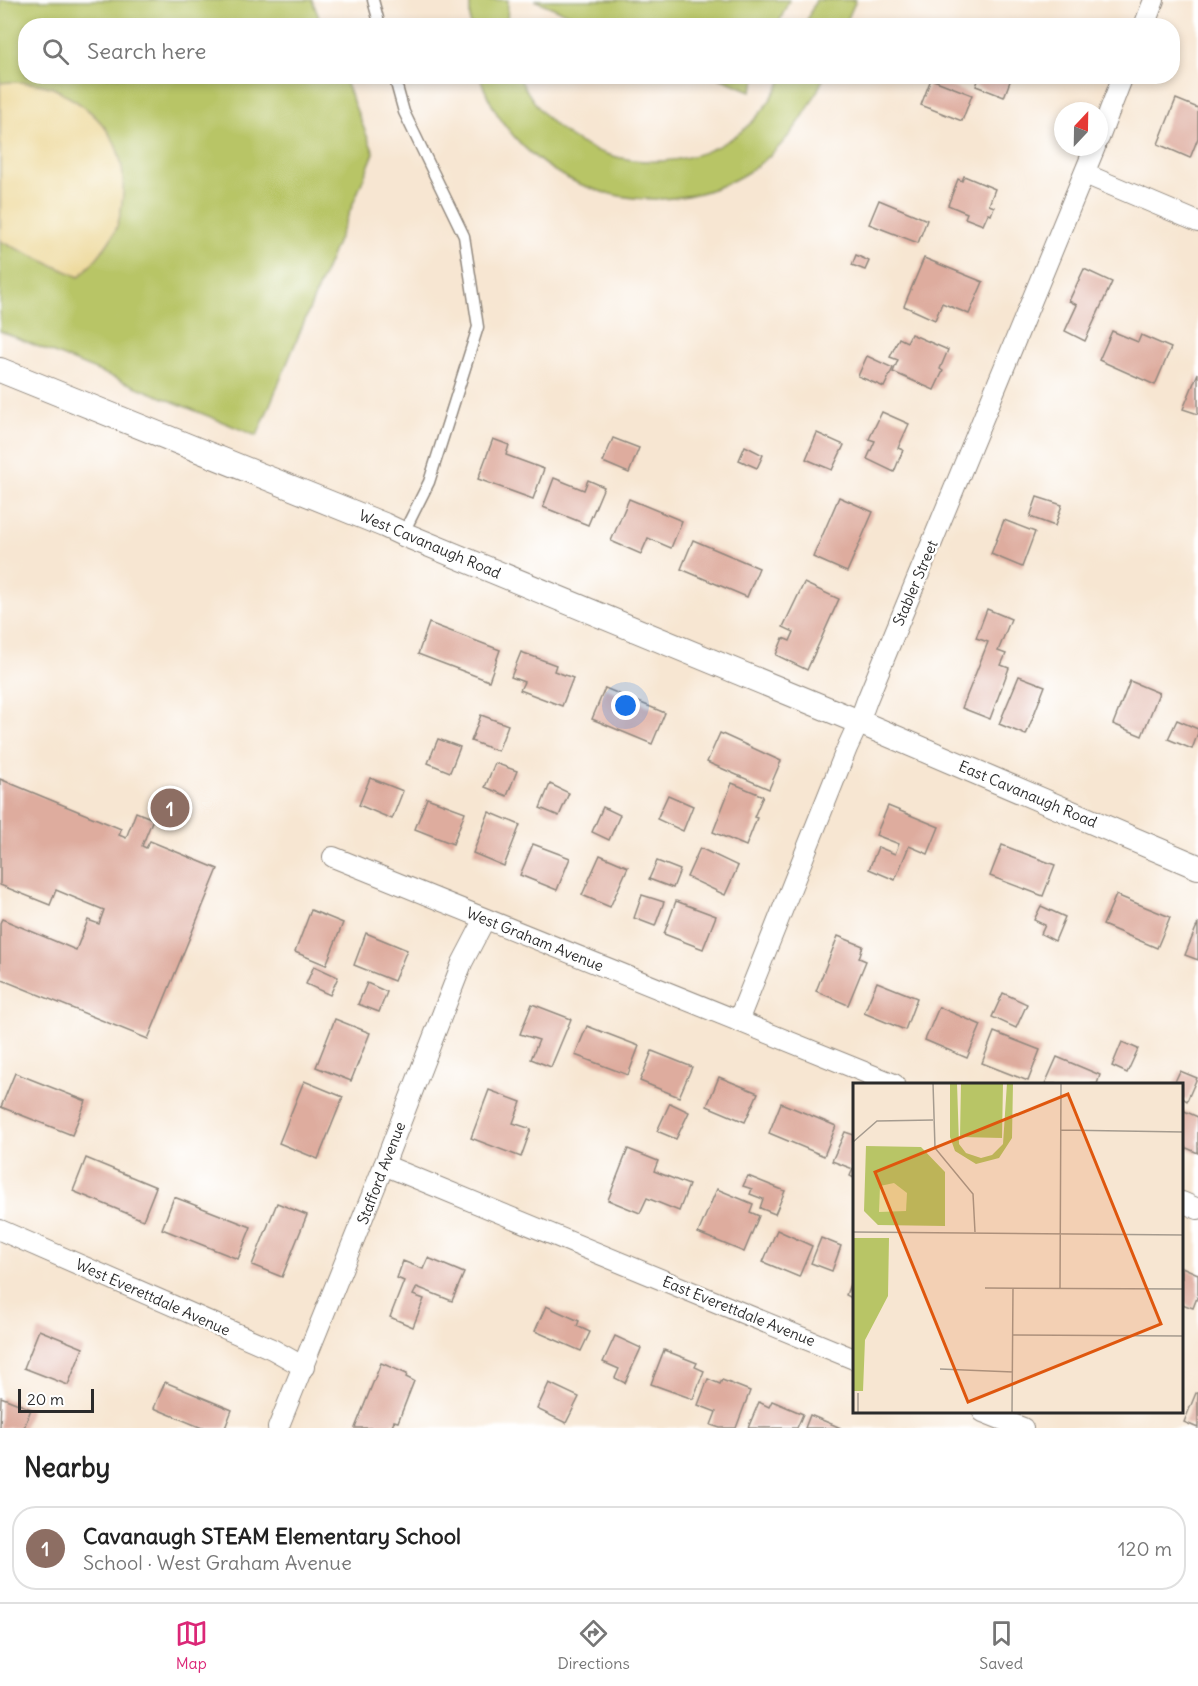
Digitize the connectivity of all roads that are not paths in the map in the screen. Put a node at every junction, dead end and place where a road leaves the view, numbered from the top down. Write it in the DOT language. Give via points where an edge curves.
graph roads {
  1 [pos="373,0"];
  2 [pos="1154,0"];
  3 [pos="378,18"];
  4 [pos="1147,18"];
  5 [pos="396,84"];
  6 [pos="1120,84"];
  7 [pos="1108,115"];
  8 [pos="1092,156"];
  9 [pos="1085,174"];
  10 [pos="1198,222"];
  11 [pos="0,370"];
  12 [pos="403,534"];
  13 [pos="859,722"];
  14 [pos="333,857"];
  15 [pos="1198,867"];
  16 [pos="485,919"];
  17 [pos="738,1021"];
  18 [pos="892,1083"];
  19 [pos="384,1166"];
  20 [pos="1183,1202"];
  21 [pos="1198,1209"];
  22 [pos="0,1230"];
  23 [pos="853,1358"];
  24 [pos="304,1367"];
  25 [pos="986,1413"];
  26 [pos="278,1428"];
  27 [pos="1023,1428"];
  1 -- 3 [label="lane"];
  2 -- 4 [label="street"];
  5 -- 12 [label="lane" via="404,112 464,236 478,327 429,482"];
  6 -- 7 [label="street"];
  8 -- 9 [label="street, Stabler Street"];
  9 -- 10 [label="street"];
  9 -- 13 [label="street, Stabler Street"];
  11 -- 12 [label="street, West Cavanaugh Road"];
  12 -- 13 [label="street, West Cavanaugh Road"];
  13 -- 15 [label="street, East Cavanaugh Road"];
  13 -- 17 [label="street, Stabler Street"];
  14 -- 16 [label="street, West Graham Avenue"];
  16 -- 17 [label="street, West Graham Avenue"];
  16 -- 19 [label="street, Stafford Avenue" via="462,963"];
  17 -- 18 [label="street, West Graham Avenue"];
  19 -- 23 [label="street, East Everettdale Avenue"];
  19 -- 24 [label="street, Stafford Avenue"];
  20 -- 21 [label="street"];
  22 -- 24 [label="street, West Everettdale Avenue" via="272,1349"];
  24 -- 26 [label="street, Stafford Avenue"];
  25 -- 27 [label="street"];
}
